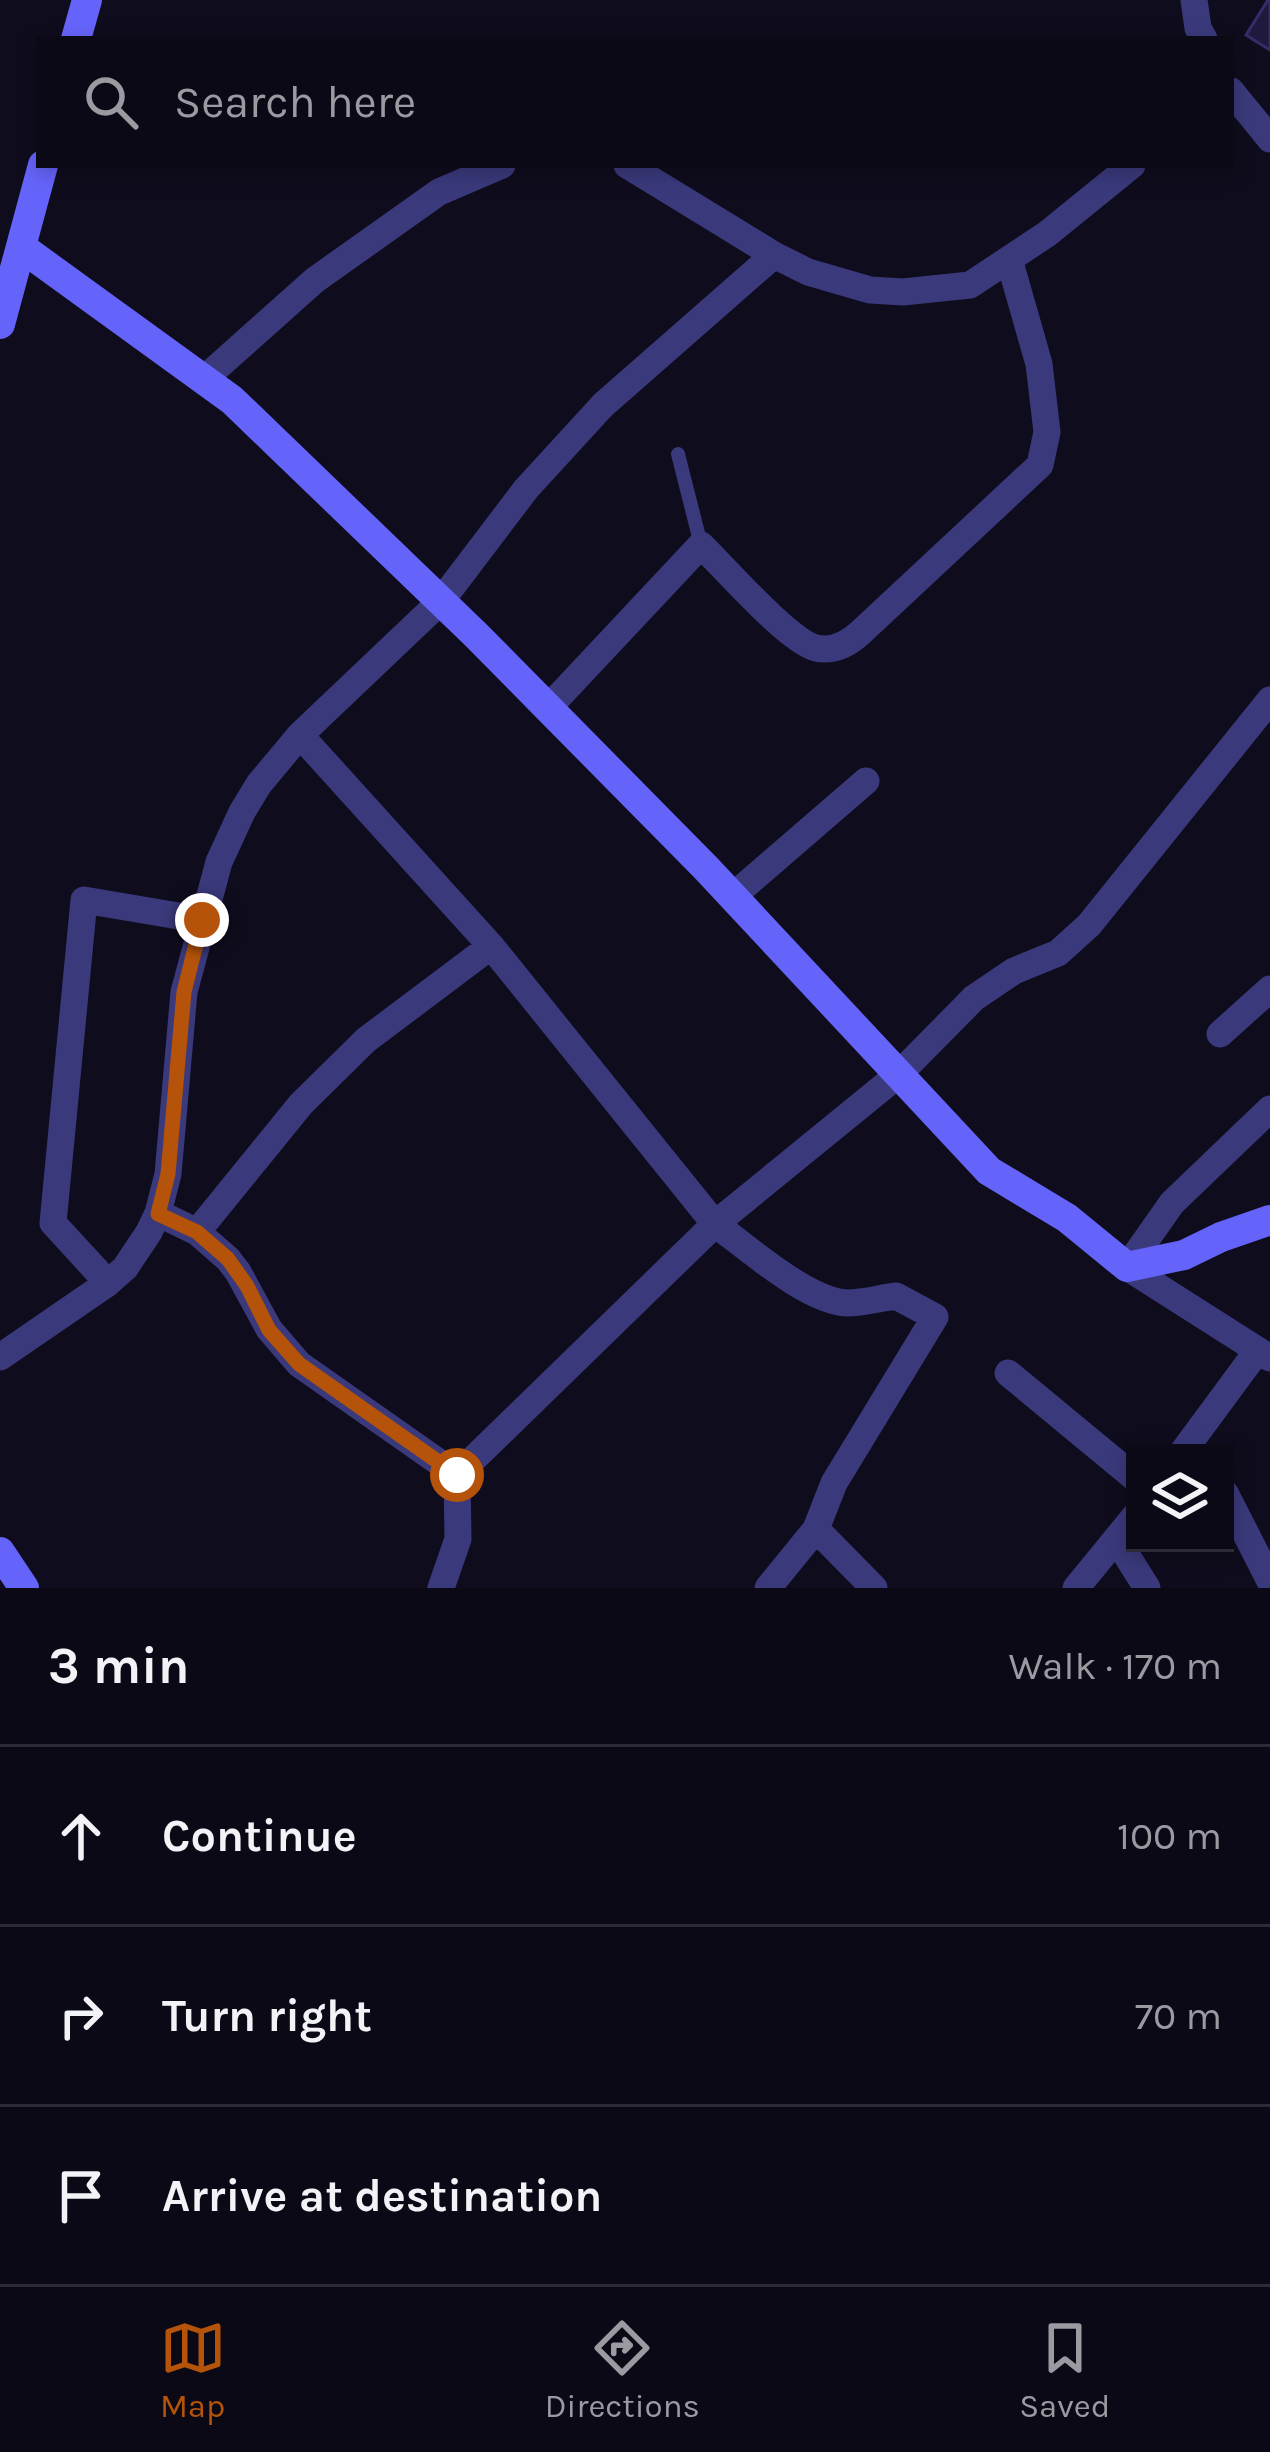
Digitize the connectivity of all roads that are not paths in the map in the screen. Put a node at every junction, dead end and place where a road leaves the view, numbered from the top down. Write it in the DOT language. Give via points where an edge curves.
graph roads {
  1 [pos="87,0"];
  2 [pos="1193,0"];
  3 [pos="77,36"];
  4 [pos="1202,36"];
  5 [pos="1234,95"];
  6 [pos="1270,139"];
  7 [pos="42,168"];
  8 [pos="495,168"];
  9 [pos="632,168"];
  10 [pos="1128,168"];
  11 [pos="21,247"];
  12 [pos="774,255"];
  13 [pos="1009,259"];
  14 [pos="0,323"];
  15 [pos="204,380"];
  16 [pos="678,454"];
  17 [pos="701,545"];
  18 [pos="441,602"];
  19 [pos="1270,700"];
  20 [pos="548,708"];
  21 [pos="300,734"];
  22 [pos="866,782"];
  23 [pos="733,896"];
  24 [pos="202,920"];
  25 [pos="491,946"];
  26 [pos="1270,989"];
  27 [pos="1220,1034"];
  28 [pos="899,1074"];
  29 [pos="1270,1109"];
  30 [pos="158,1214"];
  31 [pos="1270,1220"];
  32 [pos="715,1224"];
  33 [pos="197,1232"];
  34 [pos="1127,1268"];
  35 [pos="108,1283"];
  36 [pos="1264,1354"];
  37 [pos="0,1357"];
  38 [pos="1007,1373"];
  39 [pos="1194,1444"];
  40 [pos="1126,1471"];
  41 [pos="457,1475"];
  42 [pos="1234,1511"];
  43 [pos="1126,1528"];
  44 [pos="816,1529"];
  45 [pos="1117,1540"];
  46 [pos="0,1552"];
  47 [pos="1270,1581"];
  48 [pos="24,1588"];
  49 [pos="441,1588"];
  50 [pos="768,1588"];
  51 [pos="874,1588"];
  52 [pos="1076,1588"];
  53 [pos="1148,1588"];
  1 -- 3 [label="street"];
  2 -- 4 [label="street"];
  5 -- 6 [label="street"];
  7 -- 11 [label="street"];
  8 -- 15 [label="street" via="439,192 315,280"];
  9 -- 12 [label="street"];
  10 -- 13 [label="street"];
  11 -- 14 [label="street"];
  11 -- 15 [label="street"];
  12 -- 13 [label="street" via="838,283 903,292 970,285"];
  12 -- 18 [label="street" via="603,405 526,489"];
  13 -- 17 [label="street" via="1039,364 1047,432 1040,465 860,633 838,648 803,643"];
  15 -- 18 [label="street"];
  16 -- 17 [label="lane"];
  17 -- 20 [label="street"];
  18 -- 20 [label="street"];
  18 -- 21 [label="street"];
  19 -- 28 [label="street" via="1089,925 1058,953 974,998"];
  20 -- 23 [label="street"];
  21 -- 24 [label="street" via="242,812"];
  21 -- 25 [label="street"];
  22 -- 23 [label="street"];
  23 -- 28 [label="street"];
  24 -- 30 [label="street" via="184,992"];
  24 -- 35 [label="street" via="84,900 53,1223"];
  25 -- 32 [label="street"];
  25 -- 33 [label="street" via="366,1040 301,1104"];
  26 -- 27 [label="street"];
  28 -- 32 [label="street"];
  28 -- 34 [label="street" via="989,1171 1067,1218"];
  29 -- 34 [label="street" via="1172,1202"];
  30 -- 33 [label="street"];
  30 -- 35 [label="street"];
  31 -- 34 [label="street" via="1184,1256"];
  32 -- 41 [label="street"];
  32 -- 44 [label="street" via="813,1294 842,1303 896,1296 935,1317 834,1483"];
  33 -- 41 [label="street" via="238,1272 269,1330 299,1364"];
  34 -- 36 [label="street"];
  35 -- 37 [label="street"];
  36 -- 39 [label="street"];
  38 -- 40 [label="street"];
  41 -- 49 [label="street" via="458,1539"];
  42 -- 47 [label="street"];
  43 -- 45 [label="street"];
  44 -- 50 [label="street"];
  44 -- 51 [label="street"];
  45 -- 52 [label="street"];
  45 -- 53 [label="street"];
  46 -- 48 [label="street"];
}
